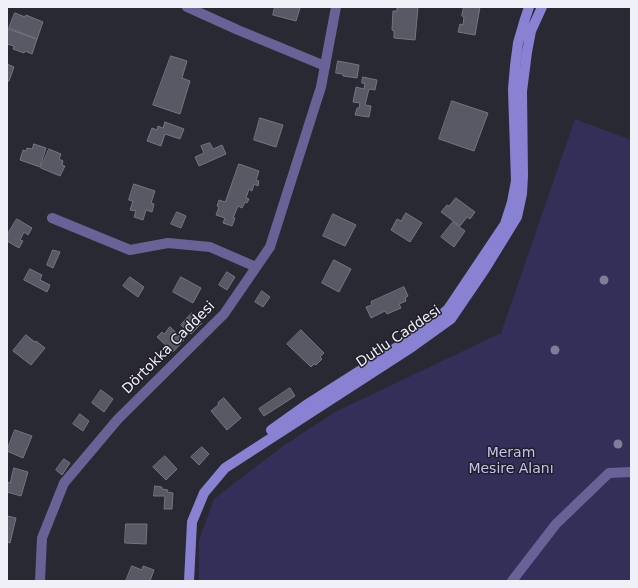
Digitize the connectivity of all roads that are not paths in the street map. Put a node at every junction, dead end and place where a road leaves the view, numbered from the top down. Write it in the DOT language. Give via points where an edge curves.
graph roads {
  1 [pos="187,7"];
  2 [pos="336,7"];
  3 [pos="530,7"];
  4 [pos="542,7"];
  5 [pos="325,66"];
  6 [pos="52,218"];
  7 [pos="256,267"];
  8 [pos="631,472"];
  9 [pos="40,581"];
  10 [pos="183,581"];
  11 [pos="189,581"];
  12 [pos="512,581"];
  1 -- 5 [label="street"];
  2 -- 5 [label="street, Dörtokka Caddesi"];
  3 -- 10 [label="main road, Dutlu Caddesi" via="518,43 515,66 513,89 516,181 505,224 448,309 427,328 306,405 227,462 211,479 192,514 184,547"];
  4 -- 11 [label="main road, Dutlu Caddesi" via="531,31 522,91 523,176 517,217 451,319 225,468 204,493 192,522"];
  5 -- 7 [label="street, Dörtokka Caddesi" via="321,87 270,247"];
  6 -- 7 [label="street" via="130,250 168,243 210,247"];
  7 -- 9 [label="street, Dörtokka Caddesi" via="224,314 118,419 64,483 42,538"];
  8 -- 12 [label="street" via="609,473 556,524"];
}
